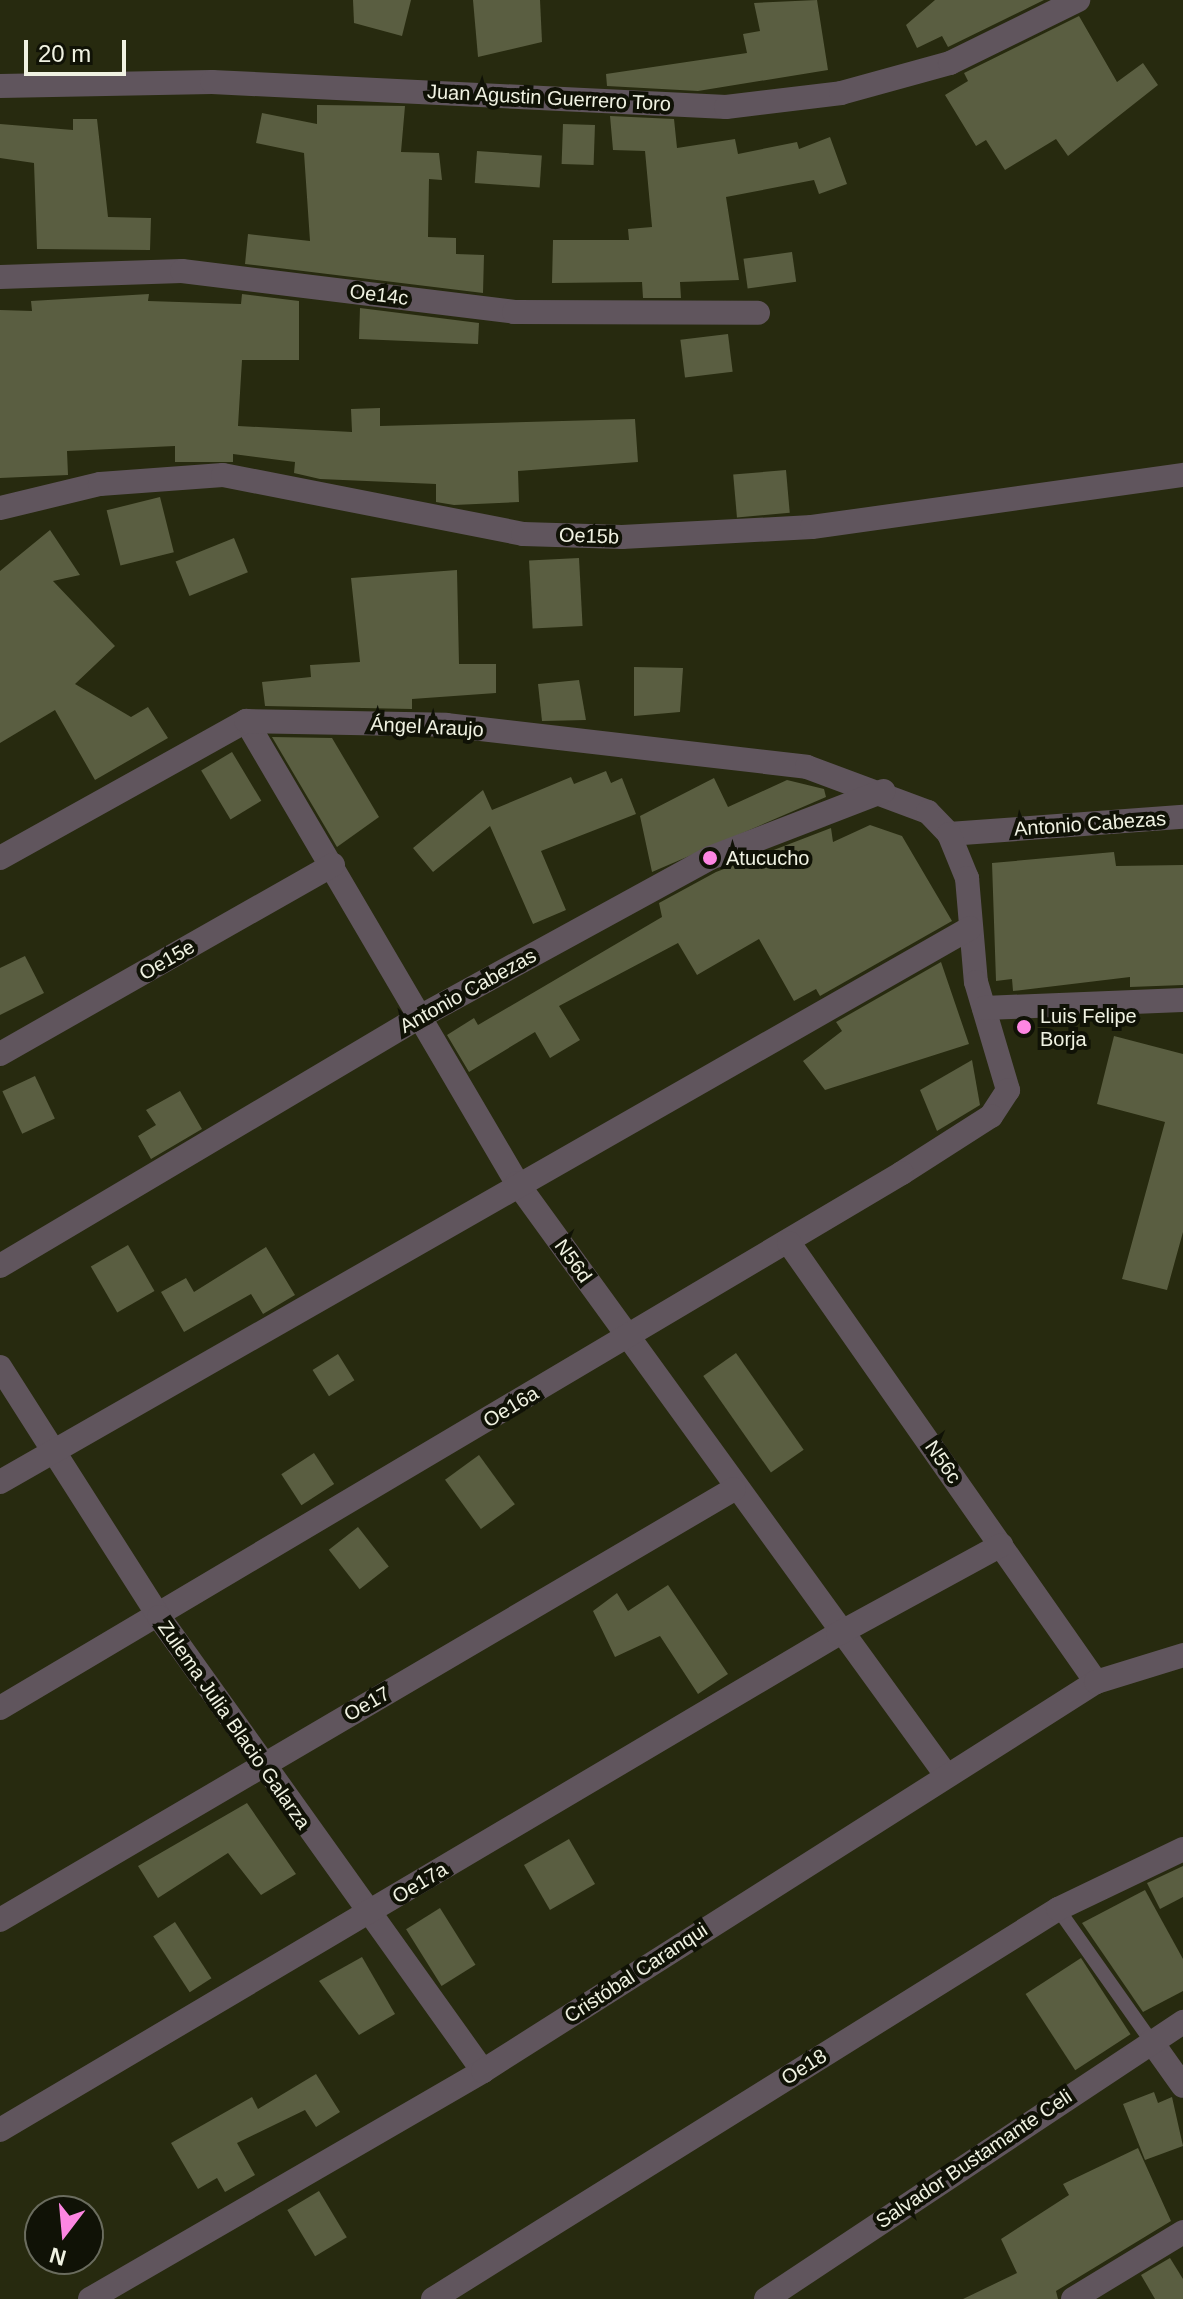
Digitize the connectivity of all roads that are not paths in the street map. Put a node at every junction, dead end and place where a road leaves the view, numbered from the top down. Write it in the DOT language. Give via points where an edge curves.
graph roads {
  1 [pos="1078,0"];
  2 [pos="0,86"];
  3 [pos="0,277"];
  4 [pos="758,313"];
  5 [pos="1183,475"];
  6 [pos="0,508"];
  7 [pos="246,721"];
  8 [pos="884,791"];
  9 [pos="1183,817"];
  10 [pos="949,834"];
  11 [pos="0,858"];
  12 [pos="333,865"];
  13 [pos="970,928"];
  14 [pos="1183,1000"];
  15 [pos="984,1008"];
  16 [pos="416,1019"];
  17 [pos="0,1054"];
  18 [pos="517,1183"];
  19 [pos="789,1243"];
  20 [pos="0,1266"];
  21 [pos="628,1338"];
  22 [pos="0,1367"];
  23 [pos="50,1453"];
  24 [pos="0,1482"];
  25 [pos="734,1489"];
  26 [pos="1001,1545"];
  27 [pos="159,1617"];
  28 [pos="838,1634"];
  29 [pos="1183,1655"];
  30 [pos="1096,1682"];
  31 [pos="0,1708"];
  32 [pos="263,1765"];
  33 [pos="944,1772"];
  34 [pos="1183,1849"];
  35 [pos="1058,1909"];
  36 [pos="365,1915"];
  37 [pos="0,1920"];
  38 [pos="1183,2022"];
  39 [pos="1151,2041"];
  40 [pos="483,2071"];
  41 [pos="1183,2086"];
  42 [pos="0,2130"];
  43 [pos="1183,2232"];
  44 [pos="90,2299"];
  45 [pos="433,2299"];
  46 [pos="766,2299"];
  47 [pos="1073,2299"];
  1 -- 2 [label="street, Juan Agustin Guerrero Toro" via="950,63 841,93 726,107 241,83"];
  3 -- 4 [label="street, Oe14c" via="182,271 514,312"];
  5 -- 6 [label="street, Oe15b" via="812,527 622,537 523,534 223,475 100,484"];
  7 -- 8 [label="street, Ángel Araujo" via="446,725 711,753 807,767"];
  7 -- 11 [label="street"];
  7 -- 12 [label="street, N56d"];
  8 -- 10 [label="street" via="928,812"];
  8 -- 16 [label="street, Antonio Cabezas" via="710,858"];
  9 -- 10 [label="street, Antonio Cabezas"];
  10 -- 13 [label="street" via="967,878"];
  12 -- 16 [label="street, N56d"];
  12 -- 17 [label="street, Oe15e"];
  13 -- 15 [label="street"];
  13 -- 18 [label="street"];
  14 -- 15 [label="street"];
  15 -- 19 [label="street, Oe16a" via="1008,1090 991,1116"];
  16 -- 18 [label="street, N56d"];
  16 -- 20 [label="street, Antonio Cabezas"];
  18 -- 21 [label="street, N56d"];
  18 -- 23 [label="street"];
  19 -- 21 [label="street, Oe16a"];
  19 -- 26 [label="street, N56c"];
  21 -- 25 [label="street, N56d"];
  21 -- 27 [label="street, Oe16a"];
  22 -- 23 [label="street, Zulema Julia Blacio Galarza"];
  23 -- 24 [label="street"];
  23 -- 27 [label="street, Zulema Julia Blacio Galarza"];
  25 -- 28 [label="street, N56d"];
  25 -- 32 [label="street, Oe17"];
  26 -- 28 [label="street, Oe17a"];
  26 -- 30 [label="street, N56c"];
  27 -- 31 [label="street, Oe16a"];
  27 -- 32 [label="street, Zulema Julia Blacio Galarza"];
  28 -- 33 [label="street, N56d"];
  28 -- 36 [label="street, Oe17a"];
  29 -- 30 [label="street, Cristóbal Caranqui"];
  30 -- 33 [label="street, Cristóbal Caranqui"];
  32 -- 36 [label="street, Zulema Julia Blacio Galarza"];
  32 -- 37 [label="street, Oe17"];
  33 -- 40 [label="street, Cristóbal Caranqui"];
  34 -- 35 [label="street, Oe18"];
  35 -- 39 [label="lane"];
  35 -- 45 [label="street, Oe18"];
  36 -- 40 [label="street, Zulema Julia Blacio Galarza"];
  36 -- 42 [label="street, Oe17a"];
  38 -- 39 [label="street, Salvador Bustamante Celi"];
  39 -- 41 [label="street"];
  39 -- 46 [label="street, Salvador Bustamante Celi"];
  40 -- 44 [label="street, Cristóbal Caranqui"];
  43 -- 47 [label="street"];
}
